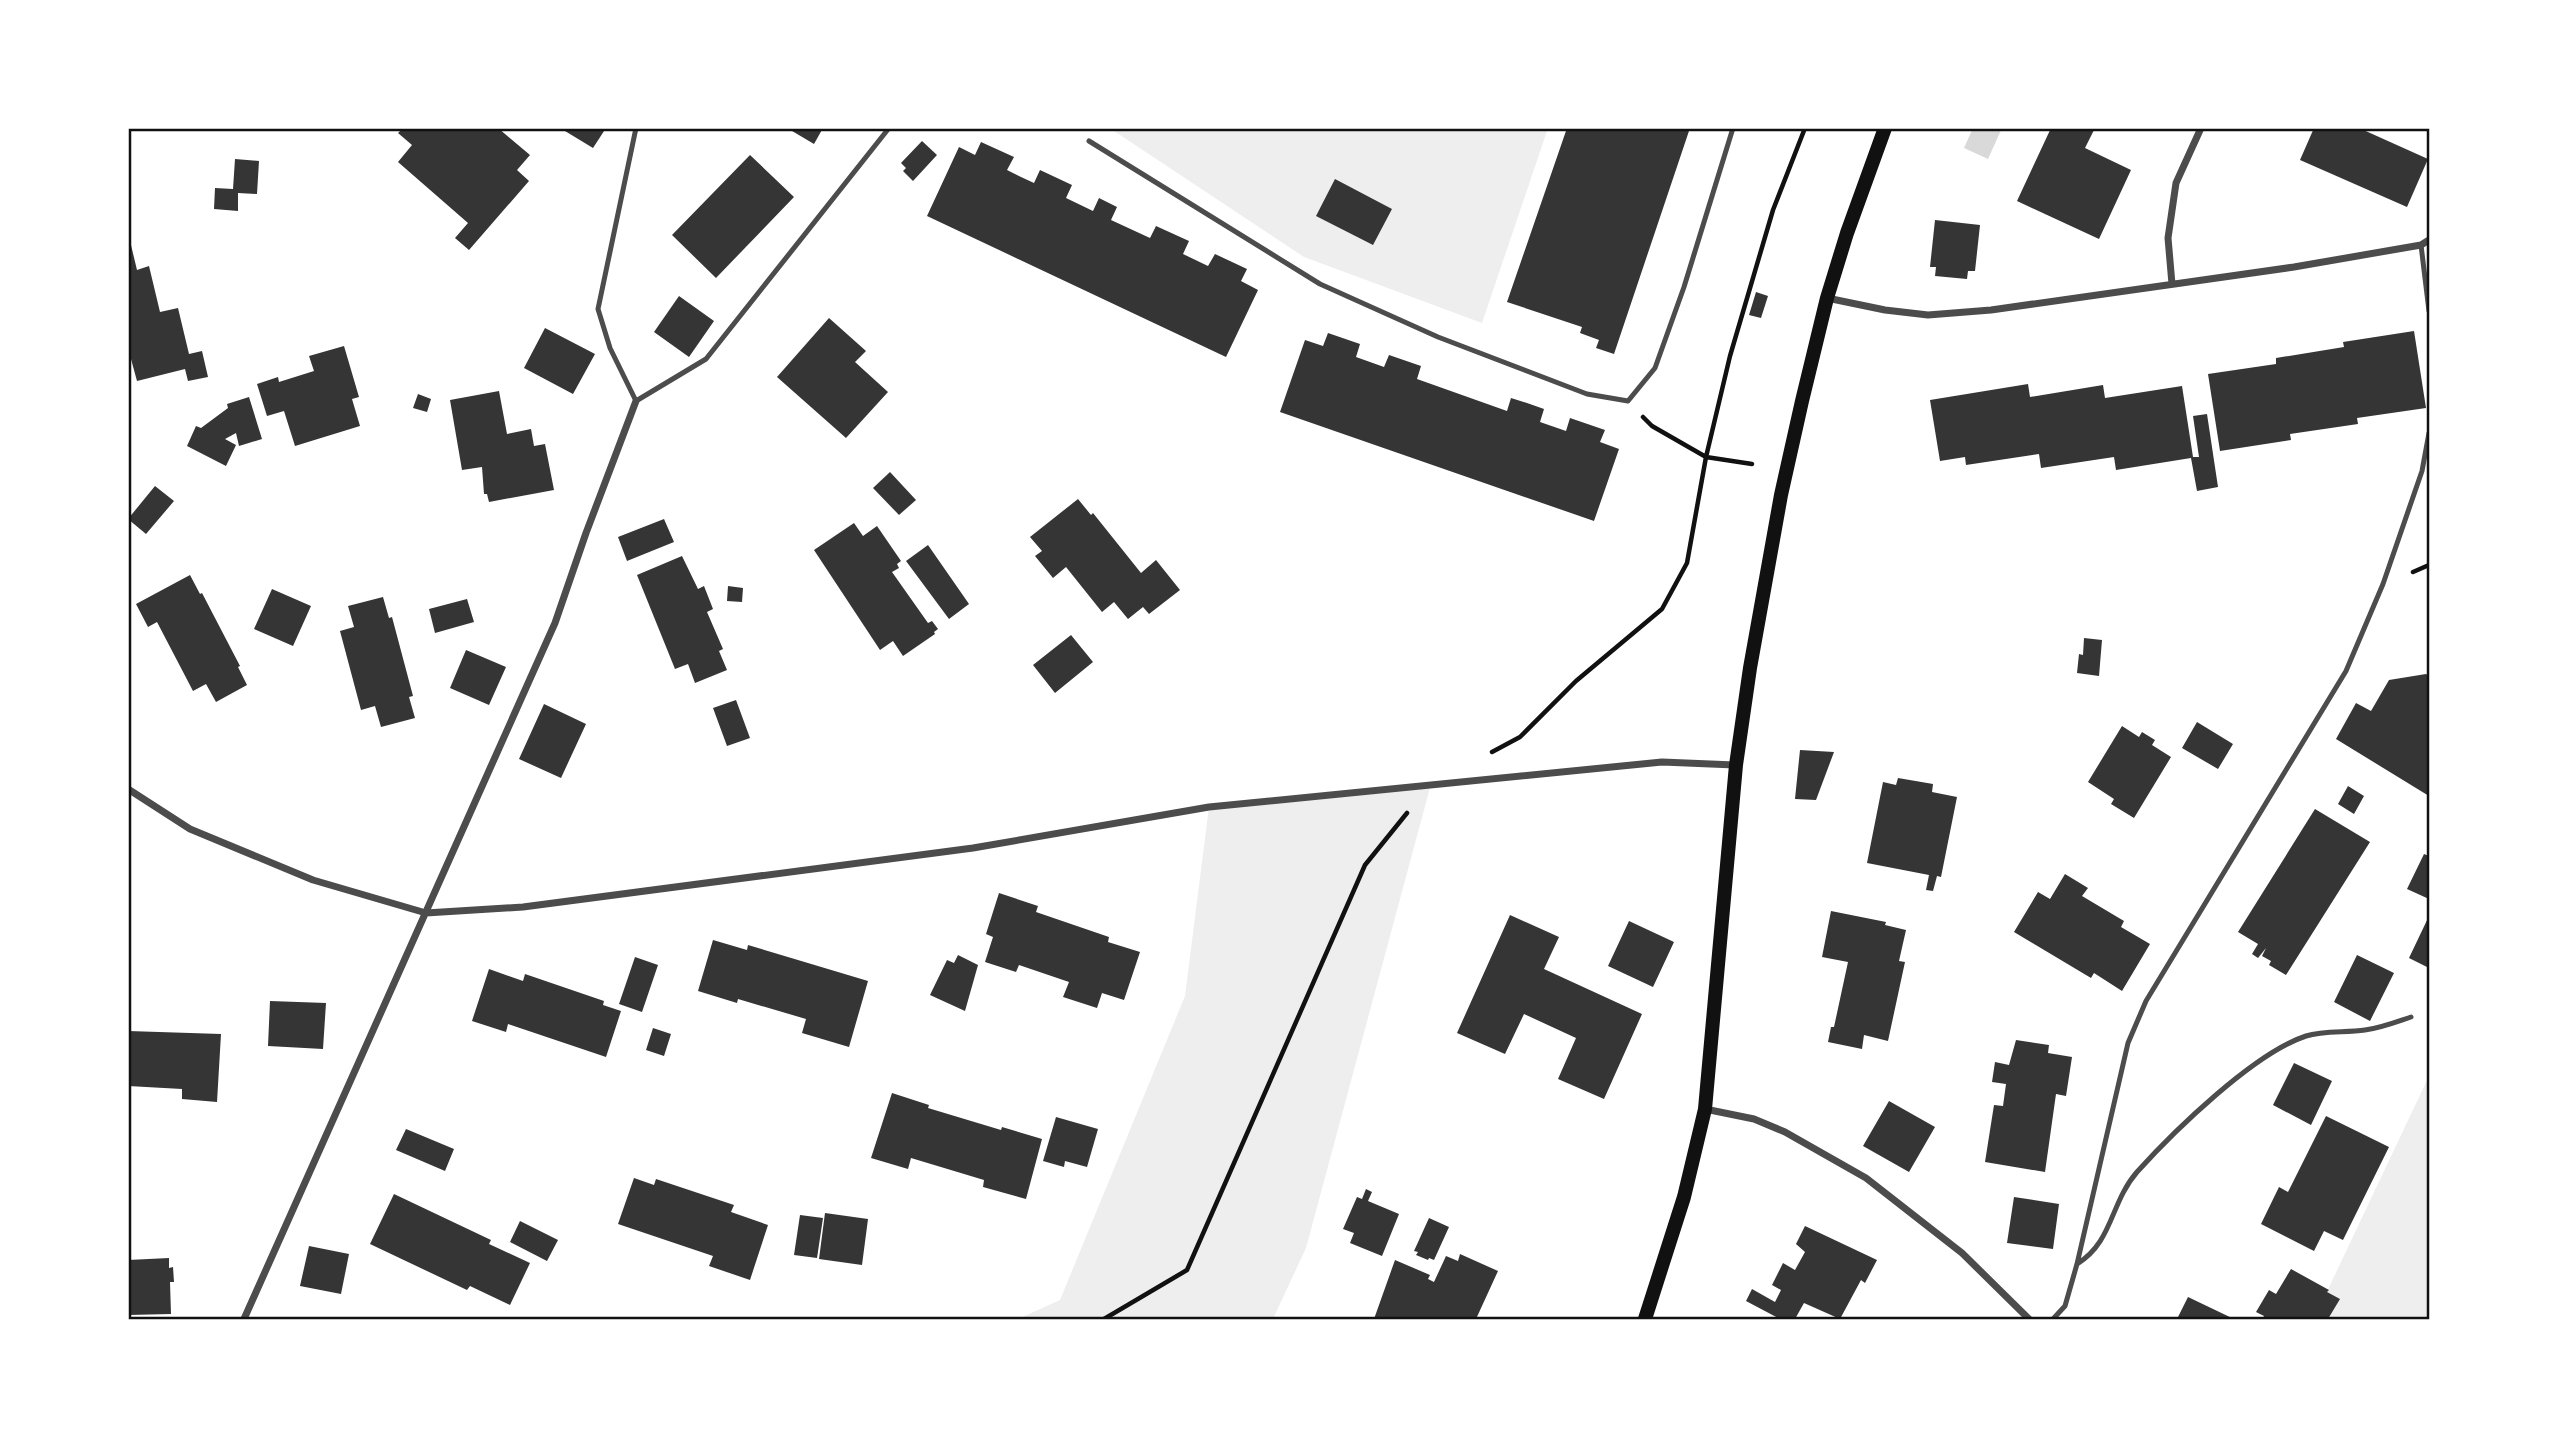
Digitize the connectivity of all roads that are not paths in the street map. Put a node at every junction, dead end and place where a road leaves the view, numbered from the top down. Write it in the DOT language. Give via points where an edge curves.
graph roads {
  1 [pos="636,128"];
  2 [pos="889,128"];
  3 [pos="1733,128"];
  4 [pos="1885,128"];
  5 [pos="2201,128"];
  6 [pos="1089,141"];
  7 [pos="2429,240"];
  8 [pos="2421,244"];
  9 [pos="2172,284"];
  10 [pos="1827,298"];
  11 [pos="2429,311"];
  12 [pos="636,401"];
  13 [pos="2429,433"];
  14 [pos="1736,765"];
  15 [pos="128,789"];
  16 [pos="426,913"];
  17 [pos="2411,1017"];
  18 [pos="1705,1109"];
  19 [pos="2077,1264"];
  20 [pos="244,1319"];
  21 [pos="1645,1319"];
  22 [pos="2029,1319"];
  23 [pos="2053,1319"];
  1 -- 12 [label="lane" via="598,309 610,348"];
  2 -- 12 [label="lane" via="706,359"];
  3 -- 6 [label="lane" via="1655,368 1628,401 1587,394 1463,347 1320,284"];
  4 -- 10 [label="main road"];
  5 -- 9 [label="street" via="2176,183 2168,238"];
  7 -- 8 [label="street"];
  8 -- 9 [label="street"];
  8 -- 11 [label="lane"];
  9 -- 10 [label="street" via="1928,315"];
  10 -- 14 [label="main road" via="1776,522"];
  12 -- 16 [label="street" via="555,623"];
  13 -- 19 [label="lane" via="2383,584 2351,658 2146,1001 2128,1043"];
  14 -- 16 [label="street" via="1662,762 1209,807 973,848 523,906"];
  14 -- 18 [label="main road"];
  15 -- 16 [label="street" via="190,829 301,875"];
  16 -- 20 [label="street"];
  17 -- 19 [label="lane" via="2387,1026 2310,1035 2288,1043 2250,1069 2204,1106 2130,1181 2100,1245"];
  18 -- 21 [label="main road" via="1684,1197"];
  18 -- 22 [label="street" via="1754,1119 1785,1132 1866,1178 1962,1253"];
  19 -- 23 [label="lane" via="2065,1306"];
}
